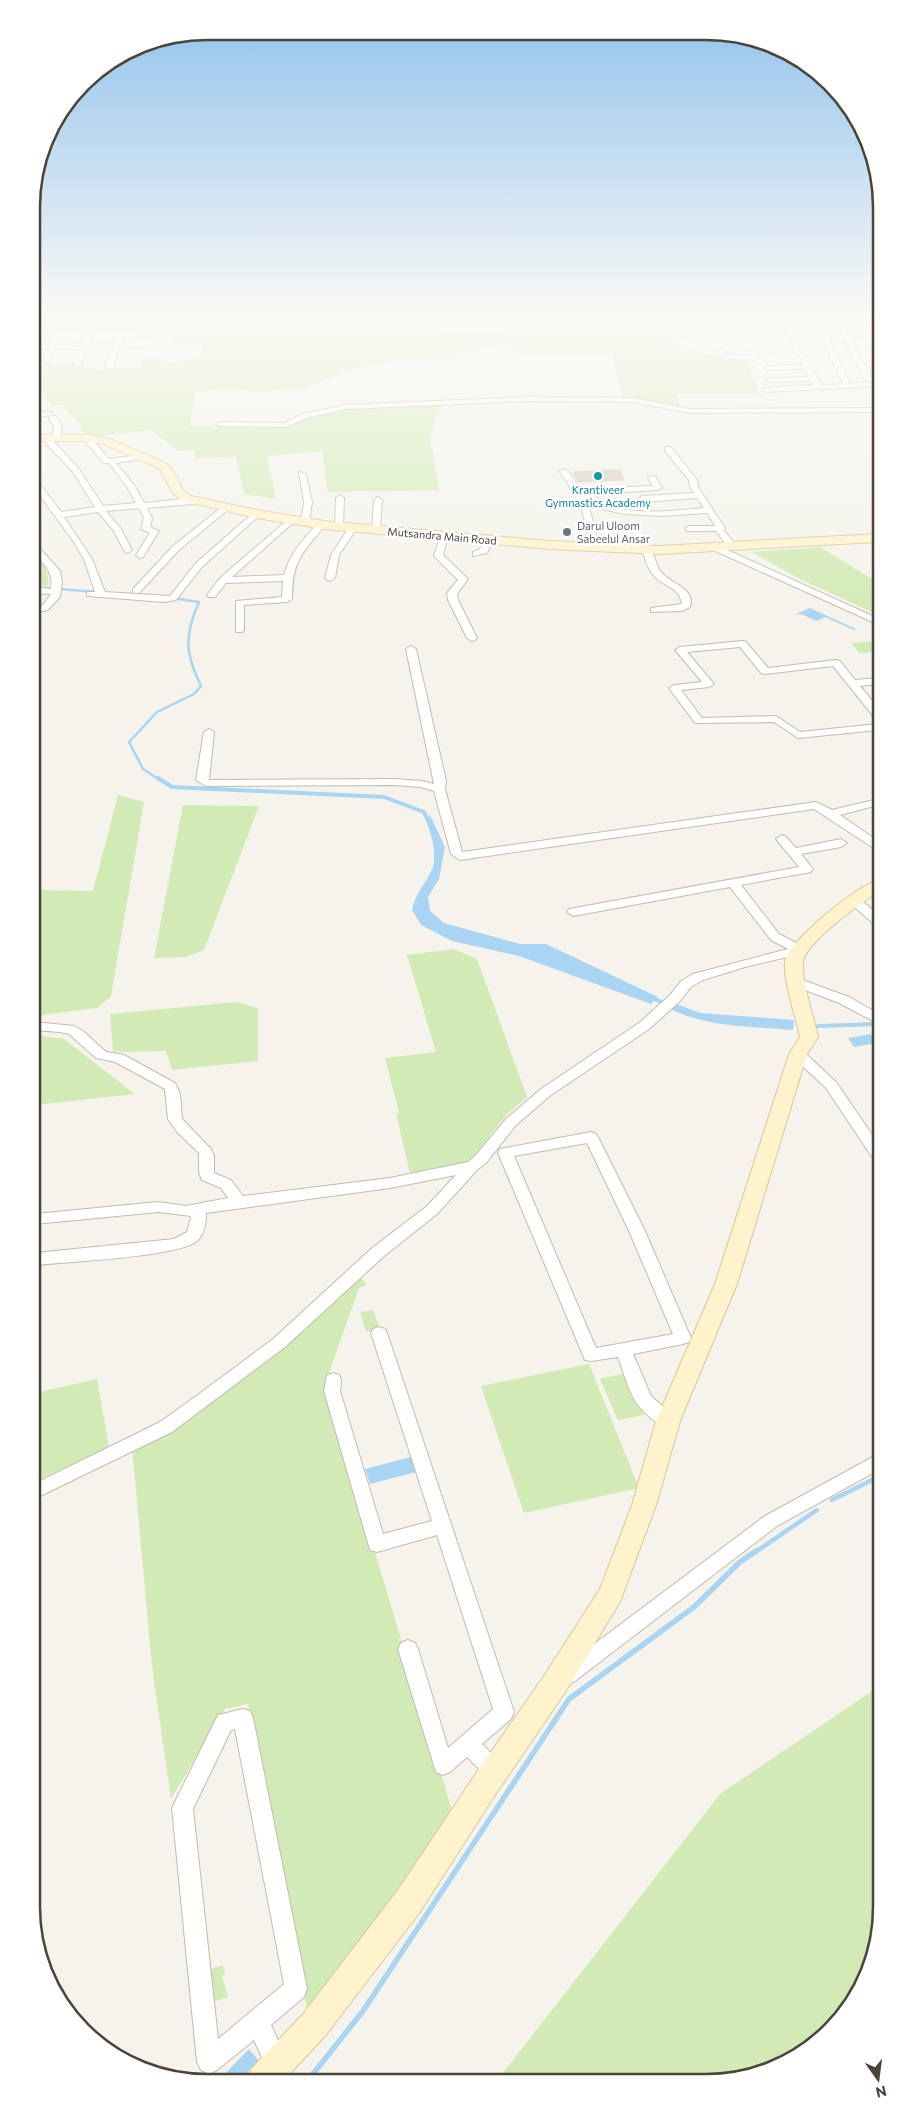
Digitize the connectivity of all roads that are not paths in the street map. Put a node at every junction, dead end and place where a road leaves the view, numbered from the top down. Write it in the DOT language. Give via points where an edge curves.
graph roads {
  1 [pos="312,414"];
  2 [pos="40,416"];
  3 [pos="220,424"];
  4 [pos="40,438"];
  5 [pos="51,438"];
  6 [pos="87,438"];
  7 [pos="668,449"];
  8 [pos="142,456"];
  9 [pos="111,461"];
  10 [pos="563,471"];
  11 [pos="302,474"];
  12 [pos="652,478"];
  13 [pos="40,491"];
  14 [pos="588,492"];
  15 [pos="700,495"];
  16 [pos="340,498"];
  17 [pos="636,499"];
  18 [pos="378,500"];
  19 [pos="193,501"];
  20 [pos="142,505"];
  21 [pos="585,506"];
  22 [pos="226,508"];
  23 [pos="101,509"];
  24 [pos="709,510"];
  25 [pos="257,514"];
  26 [pos="58,515"];
  27 [pos="291,520"];
  28 [pos="305,522"];
  29 [pos="322,524"];
  30 [pos="339,526"];
  31 [pos="353,528"];
  32 [pos="718,528"];
  33 [pos="689,529"];
  34 [pos="376,530"];
  35 [pos="444,536"];
  36 [pos="873,538"];
  37 [pos="489,540"];
  38 [pos="595,546"];
  39 [pos="733,547"];
  40 [pos="716,548"];
  41 [pos="646,549"];
  42 [pos="128,550"];
  43 [pos="40,554"];
  44 [pos="476,554"];
  45 [pos="140,555"];
  46 [pos="286,578"];
  47 [pos="330,578"];
  48 [pos="223,580"];
  49 [pos="40,591"];
  50 [pos="136,591"];
  51 [pos="55,592"];
  52 [pos="90,594"];
  53 [pos="101,595"];
  54 [pos="212,595"];
  55 [pos="40,609"];
  56 [pos="654,610"];
  57 [pos="873,619"];
  58 [pos="239,630"];
  59 [pos="472,638"];
  60 [pos="411,649"];
  61 [pos="873,681"];
  62 [pos="853,683"];
  63 [pos="873,709"];
  64 [pos="873,727"];
  65 [pos="209,732"];
  66 [pos="439,789"];
  67 [pos="873,804"];
  68 [pos="866,806"];
  69 [pos="873,812"];
  70 [pos="832,813"];
  71 [pos="782,839"];
  72 [pos="841,843"];
  73 [pos="873,844"];
  74 [pos="793,852"];
  75 [pos="733,883"];
  76 [pos="873,889"];
  77 [pos="855,902"];
  78 [pos="573,912"];
  79 [pos="873,917"];
  80 [pos="799,950"];
  81 [pos="797,982"];
  82 [pos="872,1014"];
  83 [pos="40,1027"];
  84 [pos="805,1037"];
  85 [pos="873,1147"];
  86 [pos="472,1166"];
  87 [pos="239,1202"];
  88 [pos="198,1208"];
  89 [pos="40,1219"];
  90 [pos="40,1260"];
  91 [pos="379,1333"];
  92 [pos="623,1350"];
  93 [pos="333,1380"];
  94 [pos="668,1421"];
  95 [pos="873,1464"];
  96 [pos="40,1489"];
  97 [pos="442,1526"];
  98 [pos="408,1649"];
  99 [pos="554,1685"];
  100 [pos="467,1743"];
  101 [pos="495,1771"];
  102 [pos="257,2021"];
  103 [pos="270,2072"];
  1 -- 3 [label="street" via="286,425"];
  2 -- 5 [label="street" via="51,416 58,426"];
  4 -- 5 [label="street, Mutsandra Main Road"];
  5 -- 6 [label="street, Mutsandra Main Road"];
  5 -- 23 [label="street"];
  6 -- 8 [label="street, Mutsandra Main Road" via="106,441"];
  6 -- 9 [label="street"];
  7 -- 15 [label="street" via="693,480"];
  8 -- 9 [label="street"];
  8 -- 19 [label="street, Mutsandra Main Road" via="163,466 177,491"];
  9 -- 20 [label="street"];
  10 -- 14 [label="street" via="577,490"];
  11 -- 28 [label="street" via="308,502"];
  12 -- 14 [label="street" via="658,488"];
  13 -- 26 [label="street"];
  14 -- 24 [label="street" via="597,503 631,513"];
  15 -- 17 [label="street"];
  15 -- 24 [label="street"];
  16 -- 30 [label="street"];
  18 -- 34 [label="street"];
  19 -- 20 [label="street"];
  19 -- 22 [label="street, Mutsandra Main Road"];
  20 -- 23 [label="street"];
  20 -- 45 [label="street" via="148,518 145,529 156,533"];
  21 -- 38 [label="street"];
  22 -- 25 [label="street, Mutsandra Main Road"];
  22 -- 50 [label="street" via="176,548"];
  23 -- 26 [label="street"];
  23 -- 42 [label="street"];
  24 -- 32 [label="street" via="721,528"];
  25 -- 27 [label="street, Mutsandra Main Road"];
  25 -- 53 [label="street" via="199,565 173,598"];
  26 -- 53 [label="street" via="88,559"];
  27 -- 28 [label="street, Mutsandra Main Road"];
  27 -- 48 [label="street"];
  28 -- 29 [label="street, Mutsandra Main Road"];
  29 -- 30 [label="street, Mutsandra Main Road"];
  29 -- 46 [label="street" via="292,560"];
  30 -- 31 [label="street, Mutsandra Main Road"];
  31 -- 34 [label="street, Mutsandra Main Road"];
  31 -- 47 [label="street" via="335,555"];
  32 -- 33 [label="street"];
  32 -- 39 [label="street"];
  34 -- 35 [label="street, Mutsandra Main Road"];
  35 -- 37 [label="street, Mutsandra Main Road"];
  35 -- 59 [label="street" via="438,556 463,579 452,593 453,600"];
  36 -- 39 [label="street, Mutsandra Main Road"];
  37 -- 38 [label="street, Mutsandra Main Road"];
  37 -- 44 [label="street" via="484,551"];
  38 -- 41 [label="street, Mutsandra Main Road"];
  39 -- 40 [label="street, Mutsandra Main Road"];
  40 -- 41 [label="street, Mutsandra Main Road"];
  40 -- 57 [label="street"];
  41 -- 56 [label="street" via="658,574 681,590 687,599 687,605 682,608"];
  43 -- 51 [label="street" via="55,570"];
  46 -- 48 [label="street"];
  46 -- 58 [label="street" via="287,599 239,603"];
  48 -- 54 [label="street"];
  49 -- 51 [label="street"];
  51 -- 55 [label="street" via="55,598"];
  52 -- 53 [label="street"];
  60 -- 66 [label="street" via="440,781"];
  61 -- 62 [label="street"];
  62 -- 63 [label="street"];
  62 -- 64 [label="street" via="836,663 765,671 743,644 680,650 708,684 674,688 699,721 776,719 798,734"];
  65 -- 66 [label="street" via="202,780 206,783 394,782"];
  66 -- 70 [label="street" via="460,856 816,805"];
  67 -- 68 [label="street"];
  68 -- 69 [label="street"];
  68 -- 70 [label="street"];
  70 -- 73 [label="street"];
  71 -- 74 [label="street"];
  72 -- 74 [label="street"];
  74 -- 75 [label="street" via="807,869"];
  75 -- 78 [label="street"];
  75 -- 80 [label="street" via="775,937"];
  76 -- 77 [label="street"];
  77 -- 79 [label="street"];
  77 -- 80 [label="street"];
  80 -- 81 [label="street" via="794,959"];
  80 -- 86 [label="street" via="698,977 686,984 644,1026 546,1092 511,1122"];
  81 -- 82 [label="street"];
  81 -- 84 [label="street"];
  83 -- 87 [label="street" via="68,1029 82,1036 89,1048 103,1056 117,1057 171,1086 175,1118 180,1128 204,1150 207,1176 226,1184"];
  84 -- 85 [label="street" via="831,1084"];
  84 -- 94 [label="street" via="726,1284"];
  86 -- 87 [label="street" via="390,1183"];
  86 -- 96 [label="street" via="432,1210 377,1253 279,1343 205,1399 166,1427"];
  87 -- 88 [label="street"];
  88 -- 89 [label="street" via="186,1211 158,1207"];
  88 -- 90 [label="street" via="199,1227 194,1235 181,1243"];
  91 -- 97 [label="street"];
  92 -- 92 [label="street" via="682,1338 638,1231 590,1137 505,1153 591,1355"];
  92 -- 94 [label="street" via="644,1400"];
  93 -- 97 [label="street" via="332,1392 377,1544"];
  94 -- 99 [label="street" via="644,1505 611,1594"];
  95 -- 99 [label="street" via="771,1520"];
  97 -- 100 [label="street" via="504,1712"];
  98 -- 100 [label="street" via="443,1765"];
  99 -- 101 [label="street"];
  100 -- 101 [label="street"];
  101 -- 103 [label="street" via="409,1901 314,2025"];
  102 -- 102 [label="street" via="209,2062 182,1808 225,1722 243,1718 296,1989"];
  102 -- 103 [label="street"];
}
